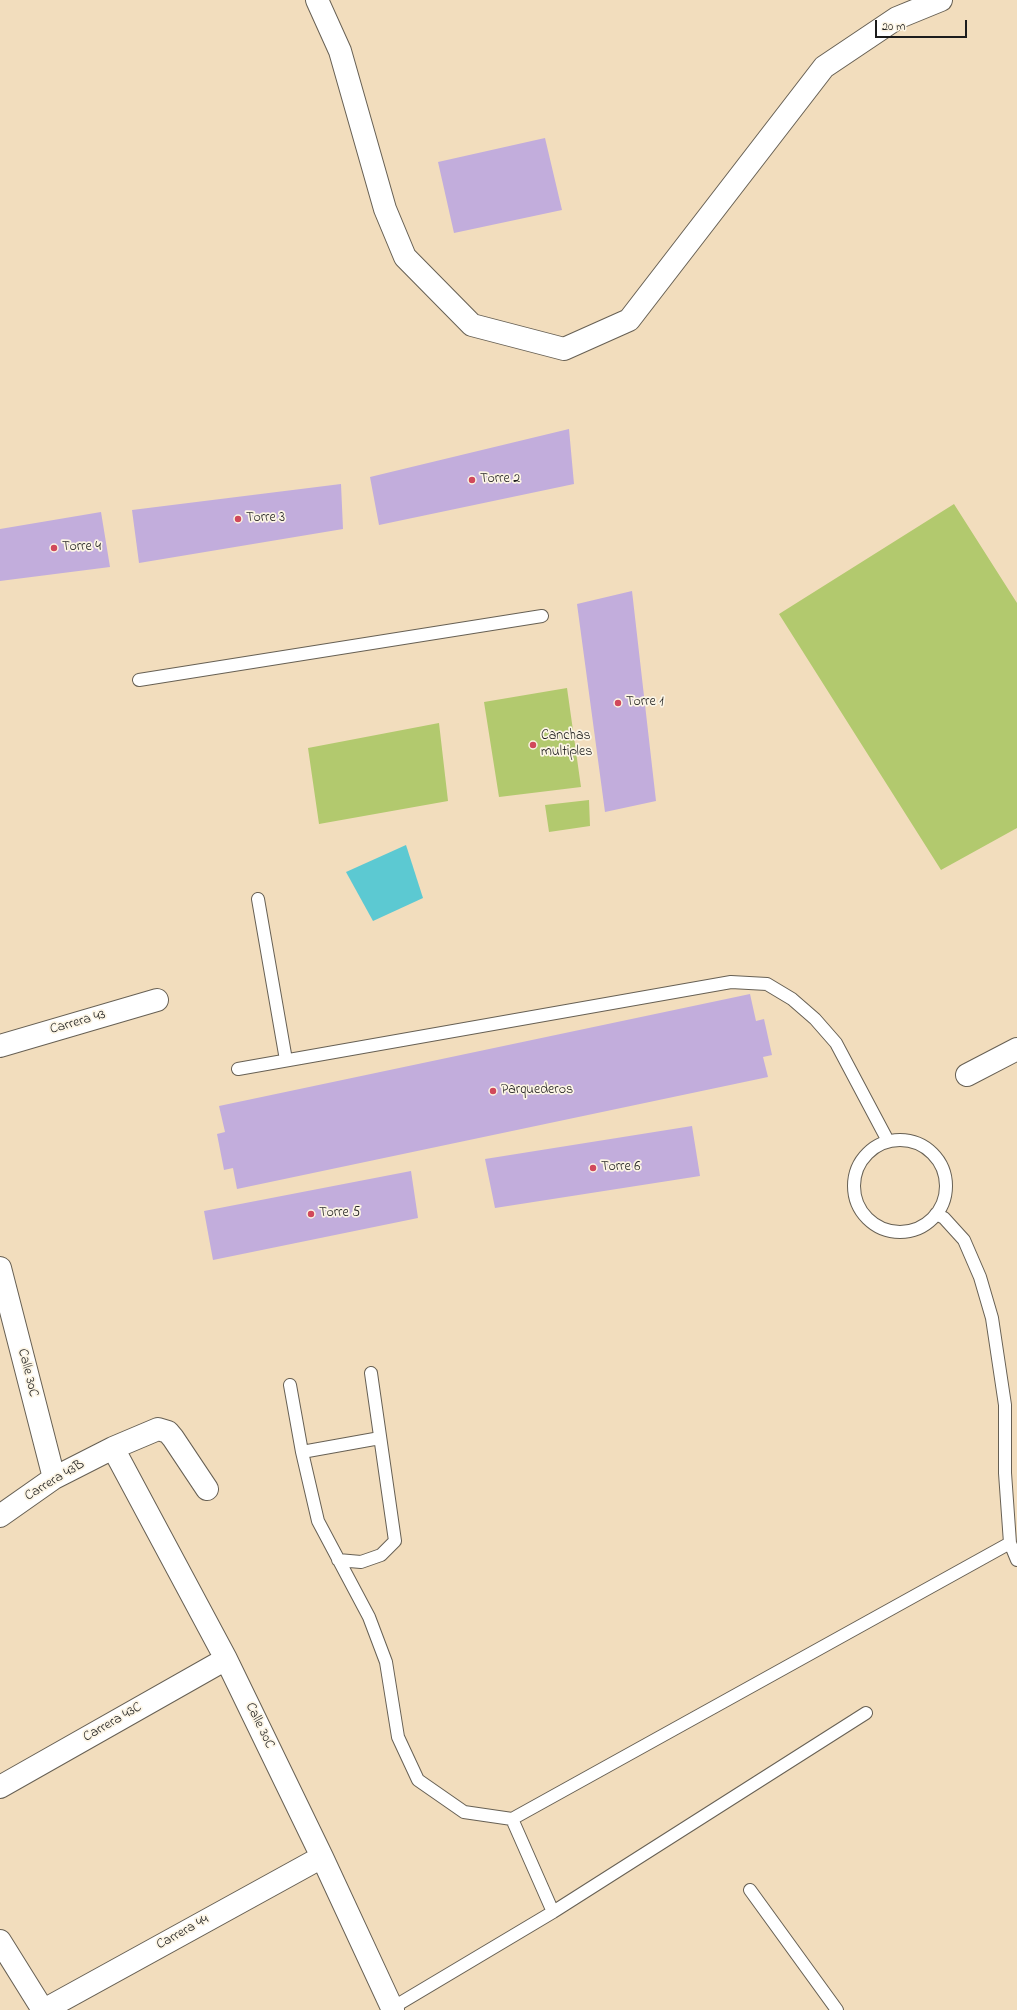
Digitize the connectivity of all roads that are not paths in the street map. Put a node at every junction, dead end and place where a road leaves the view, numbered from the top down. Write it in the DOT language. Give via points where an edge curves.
graph roads {
  1 [pos="317,0"];
  2 [pos="941,0"];
  3 [pos="542,616"];
  4 [pos="139,680"];
  5 [pos="258,899"];
  6 [pos="157,1000"];
  7 [pos="0,1046"];
  8 [pos="1017,1049"];
  9 [pos="286,1060"];
  10 [pos="238,1069"];
  11 [pos="967,1075"];
  12 [pos="888,1141"];
  13 [pos="936,1214"];
  14 [pos="0,1268"];
  15 [pos="370,1373"];
  16 [pos="290,1385"];
  17 [pos="380,1438"];
  18 [pos="113,1448"];
  19 [pos="302,1452"];
  20 [pos="54,1478"];
  21 [pos="207,1489"];
  22 [pos="0,1516"];
  23 [pos="1010,1543"];
  24 [pos="338,1560"];
  25 [pos="1017,1560"];
  26 [pos="226,1659"];
  27 [pos="866,1713"];
  28 [pos="0,1787"];
  29 [pos="512,1819"];
  30 [pos="322,1856"];
  31 [pos="750,1890"];
  32 [pos="553,1912"];
  33 [pos="0,1941"];
  34 [pos="392,2009"];
  35 [pos="44,2010"];
  36 [pos="837,2010"];
  1 -- 2 [label="street" via="340,51 385,209 405,257 472,324 564,350 629,320 824,67 897,18"];
  3 -- 4 [label="lane"];
  5 -- 9 [label="lane"];
  6 -- 7 [label="street, Carrera 43"];
  8 -- 11 [label="street"];
  9 -- 10 [label="lane"];
  9 -- 12 [label="lane" via="731,982 767,984 792,999 815,1019 836,1043"];
  12 -- 13 [label="lane" via="904,1140 920,1145 942,1168 946,1184 944,1199"];
  12 -- 13 [label="lane" via="874,1148 862,1159 855,1173 857,1205 866,1218 879,1228 894,1232 911,1231 925,1225"];
  13 -- 23 [label="lane" via="944,1218 964,1240 980,1277 992,1318 1005,1405 1004,1473"];
  14 -- 20 [label="street, Calle 30C"];
  15 -- 17 [label="lane"];
  16 -- 19 [label="lane"];
  17 -- 19 [label="lane"];
  17 -- 24 [label="lane" via="395,1541 381,1555 362,1562"];
  18 -- 20 [label="street, Carrera 43B"];
  18 -- 21 [label="street, Carrera 43B" via="158,1429 168,1432"];
  18 -- 26 [label="street, Calle 30C"];
  19 -- 24 [label="lane" via="318,1521"];
  20 -- 22 [label="street, Carrera 43B"];
  23 -- 25 [label="lane"];
  23 -- 29 [label="lane"];
  24 -- 29 [label="lane" via="369,1618 386,1662 398,1737 418,1780 464,1812"];
  26 -- 28 [label="street, Carrera 43C"];
  26 -- 30 [label="street, Calle 30C"];
  27 -- 32 [label="lane"];
  29 -- 32 [label="lane"];
  30 -- 34 [label="street, Calle 30C"];
  30 -- 35 [label="street, Carrera 44"];
  31 -- 36 [label="lane"];
  32 -- 34 [label="lane"];
  33 -- 35 [label="street"];
}
